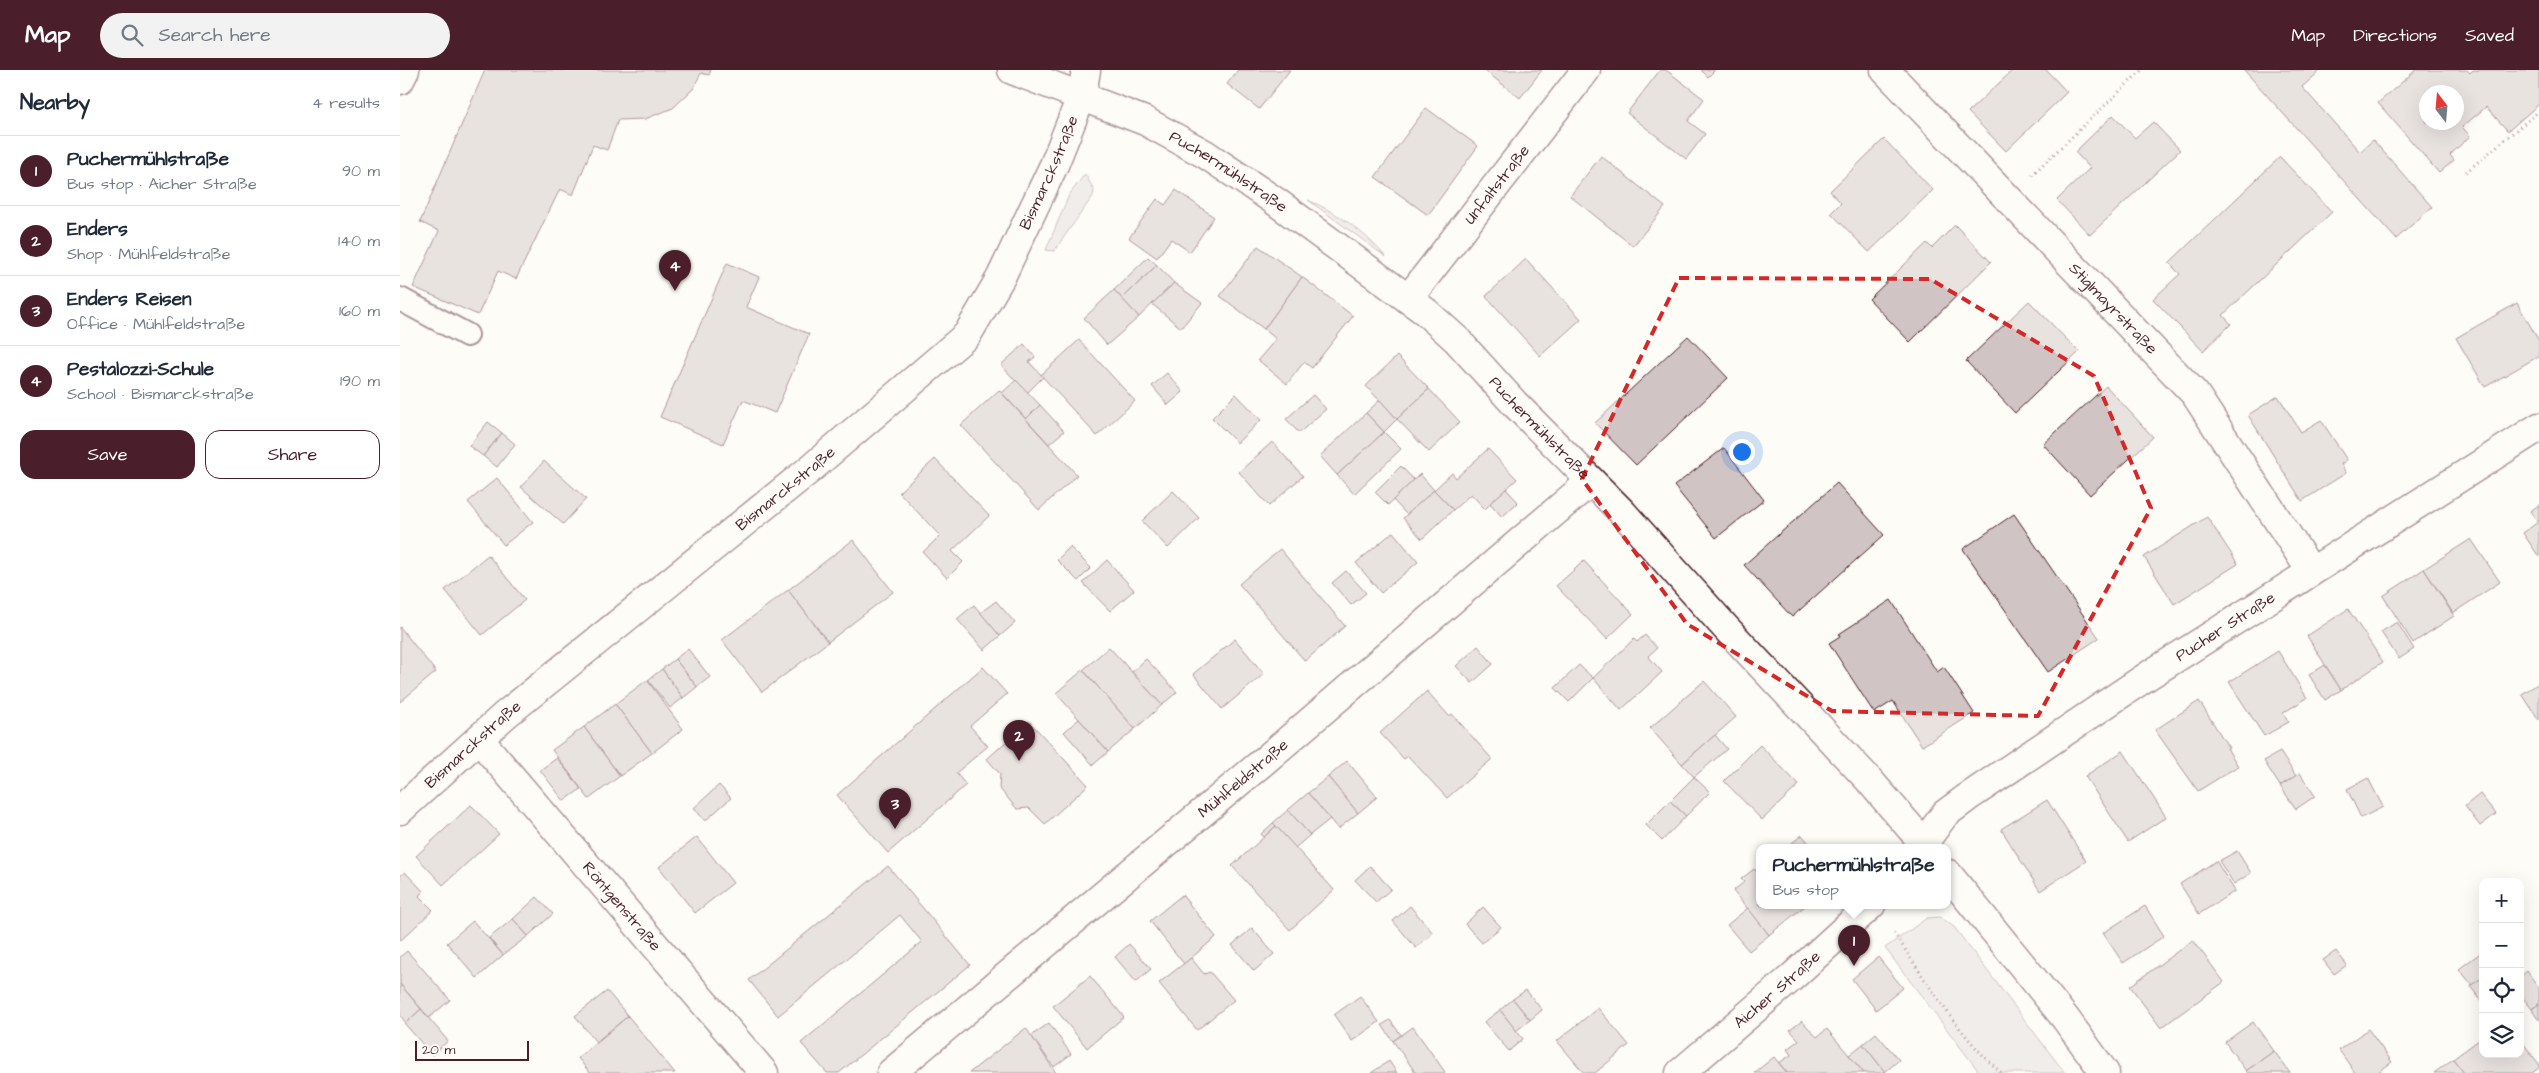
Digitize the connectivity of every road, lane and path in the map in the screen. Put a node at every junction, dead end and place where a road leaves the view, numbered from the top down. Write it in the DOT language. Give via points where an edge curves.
graph roads {
  1 [pos="405,70"];
  2 [pos="1012,70"];
  3 [pos="1586,70"];
  4 [pos="1885,70"];
  5 [pos="2142,70"];
  6 [pos="400,80"];
  7 [pos="1084,83"];
  8 [pos="2539,110"];
  9 [pos="2466,172"];
  10 [pos="2006,198"];
  11 [pos="400,299"];
  12 [pos="1408,299"];
  13 [pos="467,335"];
  14 [pos="2539,427"];
  15 [pos="1591,482"];
  16 [pos="2311,572"];
  17 [pos="478,740"];
  18 [pos="400,810"];
  19 [pos="1922,844"];
  20 [pos="1925,844"];
  21 [pos="1951,878"];
  22 [pos="1867,909"];
  23 [pos="1894,933"];
  24 [pos="764,1073"];
  25 [pos="891,1073"];
  26 [pos="1680,1073"];
  27 [pos="2002,1073"];
  28 [pos="2104,1073"];
  1 -- 6 [label="street"];
  2 -- 7 [label="street, Puchermühlstraße"];
  3 -- 12 [label="street, Unfaltstraße"];
  4 -- 10 [label="street, Stiglmayrstraße"];
  5 -- 10 [label="path"];
  7 -- 12 [label="street, Puchermühlstraße" via="1206,154 1276,201"];
  7 -- 17 [label="street, Bismarckstraße" via="1054,165 1001,277 967,335 808,470"];
  8 -- 9 [label="path"];
  10 -- 16 [label="street, Stiglmayrstraße" via="2195,394"];
  11 -- 13 [label="lane"];
  12 -- 15 [label="street, Puchermühlstraße" via="1457,340"];
  14 -- 16 [label="street, Pucher Straße"];
  15 -- 19 [label="street, Puchermühlstraße" via="1869,780"];
  15 -- 25 [label="street, Mühlfeldstraße"];
  16 -- 20 [label="street, Pucher Straße" via="2146,677 1968,797 1945,814"];
  17 -- 18 [label="street, Bismarckstraße"];
  17 -- 24 [label="street, Röntgenstraße"];
  21 -- 28 [label="street" via="2065,1018"];
  22 -- 26 [label="street, Aicher Straße"];
  23 -- 27 [label="path" via="1954,1020 1989,1063"];
}
